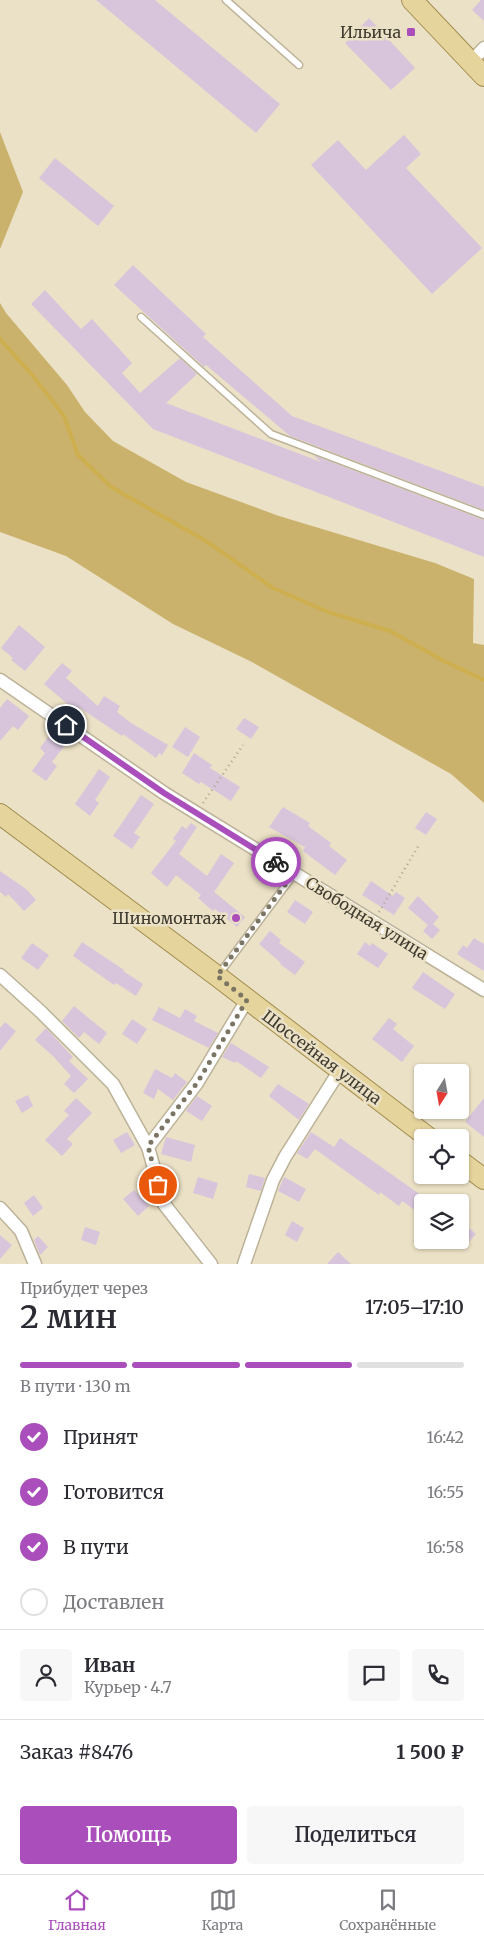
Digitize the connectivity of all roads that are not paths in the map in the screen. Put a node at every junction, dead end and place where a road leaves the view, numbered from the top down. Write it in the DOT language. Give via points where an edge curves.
graph roads {
  1 [pos="226,0"];
  2 [pos="412,0"];
  3 [pos="480,62"];
  4 [pos="300,65"];
  5 [pos="142,317"];
  6 [pos="484,515"];
  7 [pos="0,680"];
  8 [pos="0,814"];
  9 [pos="294,873"];
  10 [pos="0,975"];
  11 [pos="217,976"];
  12 [pos="484,990"];
  13 [pos="247,1000"];
  14 [pos="340,1070"];
  15 [pos="417,1129"];
  16 [pos="148,1146"];
  17 [pos="469,1168"];
  18 [pos="484,1179"];
  19 [pos="0,1208"];
  20 [pos="34,1264"];
  21 [pos="211,1264"];
  22 [pos="244,1264"];
  1 -- 4 [label="lane"];
  2 -- 3 [label="main road"];
  5 -- 6 [label="lane" via="271,434"];
  7 -- 9 [label="street, Свободная улица" via="164,793"];
  8 -- 11 [label="main road, Шоссейная улица"];
  9 -- 11 [label="lane"];
  9 -- 12 [label="street, Свободная улица"];
  10 -- 16 [label="street" via="113,1084"];
  11 -- 13 [label="main road, Шоссейная улица"];
  13 -- 14 [label="main road, Шоссейная улица"];
  13 -- 16 [label="street" via="197,1083"];
  14 -- 15 [label="main road, Шоссейная улица"];
  14 -- 22 [label="street" via="273,1180"];
  16 -- 21 [label="street" via="164,1204"];
  17 -- 18 [label="main road"];
  19 -- 20 [label="street" via="20,1230"];
}
